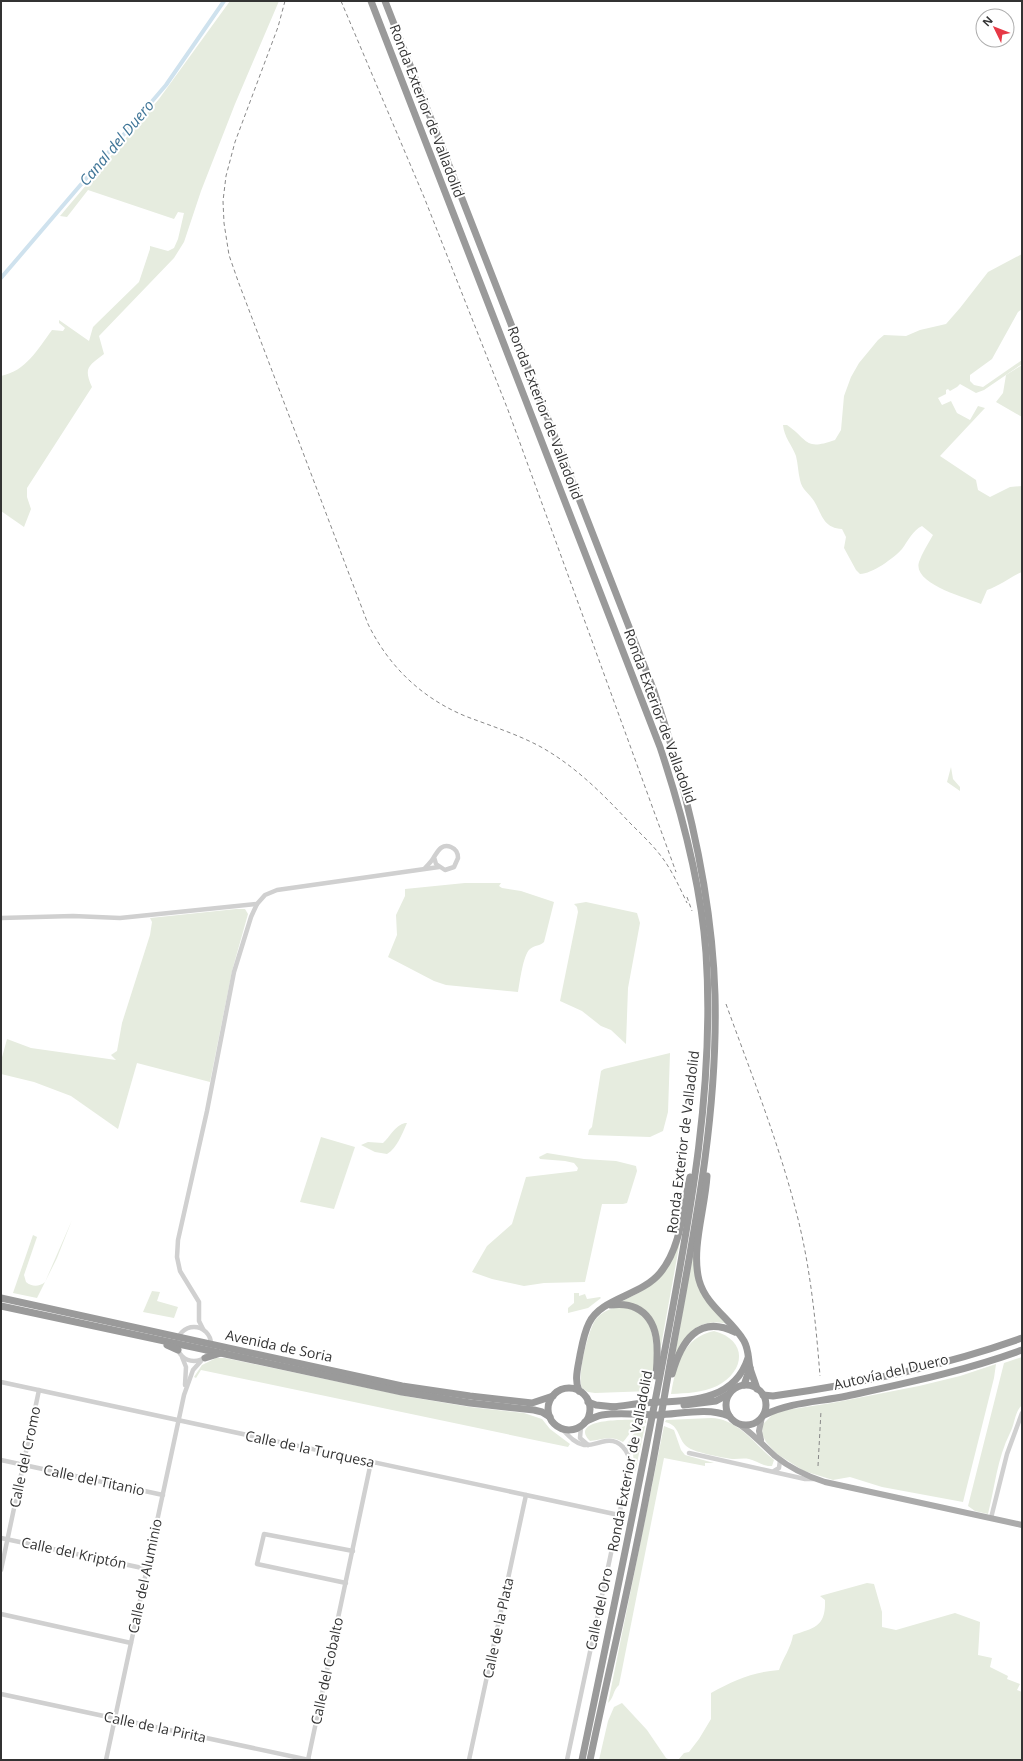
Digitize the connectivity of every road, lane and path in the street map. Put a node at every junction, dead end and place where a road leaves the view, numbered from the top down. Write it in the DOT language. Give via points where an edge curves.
graph roads {
  1 [pos="371,1"];
  2 [pos="385,1"];
  3 [pos="434,857"];
  4 [pos="439,867"];
  5 [pos="425,868"];
  6 [pos="257,904"];
  7 [pos="1,918"];
  8 [pos="699,1142"];
  9 [pos="706,1160"];
  10 [pos="1,1298"];
  11 [pos="1,1306"];
  12 [pos="601,1309"];
  13 [pos="199,1321"];
  14 [pos="194,1326"];
  15 [pos="203,1329"];
  16 [pos="737,1333"];
  17 [pos="1022,1338"];
  18 [pos="178,1346"];
  19 [pos="212,1348"];
  20 [pos="1022,1350"];
  21 [pos="221,1353"];
  22 [pos="1022,1354"];
  23 [pos="748,1356"];
  24 [pos="203,1360"];
  25 [pos="750,1368"];
  26 [pos="966,1368"];
  27 [pos="577,1369"];
  28 [pos="1,1382"];
  29 [pos="744,1385"];
  30 [pos="661,1388"];
  31 [pos="758,1388"];
  32 [pos="39,1390"];
  33 [pos="562,1390"];
  34 [pos="579,1391"];
  35 [pos="185,1392"];
  36 [pos="729,1394"];
  37 [pos="763,1395"];
  38 [pos="553,1396"];
  39 [pos="588,1402"];
  40 [pos="612,1407"];
  41 [pos="1022,1413"];
  42 [pos="729,1416"];
  43 [pos="763,1416"];
  44 [pos="550,1418"];
  45 [pos="179,1420"];
  46 [pos="583,1424"];
  47 [pos="739,1424"];
  48 [pos="561,1428"];
  49 [pos="761,1442"];
  50 [pos="590,1445"];
  51 [pos="689,1453"];
  52 [pos="1,1460"];
  53 [pos="780,1460"];
  54 [pos="371,1462"];
  55 [pos="23,1465"];
  56 [pos="774,1471"];
  57 [pos="814,1479"];
  58 [pos="163,1495"];
  59 [pos="526,1495"];
  60 [pos="619,1515"];
  61 [pos="991,1518"];
  62 [pos="1022,1525"];
  63 [pos="1,1538"];
  64 [pos="8,1539"];
  65 [pos="353,1550"];
  66 [pos="147,1569"];
  67 [pos="1,1570"];
  68 [pos="346,1583"];
  69 [pos="1,1614"];
  70 [pos="131,1643"];
  71 [pos="1,1694"];
  72 [pos="600,1694"];
  73 [pos="115,1718"];
  74 [pos="106,1760"];
  75 [pos="308,1760"];
  76 [pos="469,1760"];
  77 [pos="567,1760"];
  78 [pos="582,1760"];
  79 [pos="590,1760"];
  1 -- 8 [label="highway, Ronda Exterior de Valladolid" via="644,702 678,803 697,891 706,952 707,1058"];
  2 -- 9 [label="highway, Ronda Exterior de Valladolid" via="654,691 677,764 696,841 708,911 712,954 715,995 714,1060"];
  3 -- 4 [label="street"];
  3 -- 4 [label="street" via="437,850 443,846 450,846 457,852 458,861 454,867 445,870"];
  3 -- 5 [label="street"];
  4 -- 5 [label="street"];
  5 -- 6 [label="street" via="277,890 265,895"];
  6 -- 7 [label="street" via="120,918"];
  6 -- 13 [label="street" via="234,972 207,1111 178,1240 177,1257 180,1271 199,1302"];
  8 -- 12 [label="highway" via="676,1241 669,1260 646,1286"];
  8 -- 30 [label="highway, Ronda Exterior de Valladolid"];
  9 -- 16 [label="highway" via="706,1196 697,1248 699,1281 710,1302"];
  9 -- 30 [label="highway, Ronda Exterior de Valladolid"];
  10 -- 18 [label="highway, Avenida de Soria"];
  11 -- 18 [label="highway"];
  12 -- 27 [label="highway" via="592,1317 587,1327"];
  12 -- 30 [label="highway" via="613,1305 627,1305 640,1310 650,1319 655,1332 657,1352 656,1381"];
  13 -- 14 [label="street"];
  13 -- 15 [label="street"];
  14 -- 15 [label="street"];
  14 -- 18 [label="street" via="182,1331"];
  15 -- 19 [label="street" via="210,1337"];
  16 -- 23 [label="highway" via="746,1346"];
  16 -- 30 [label="highway" via="716,1325 698,1330 690,1336 683,1348 670,1381"];
  17 -- 37 [label="highway, Autovía del Duero" via="908,1372 837,1387 773,1396"];
  18 -- 19 [label="highway, Avenida de Soria"];
  18 -- 24 [label="street" via="190,1361"];
  18 -- 35 [label="street, Calle del Aluminio" via="186,1368"];
  19 -- 21 [label="highway, Avenida de Soria"];
  19 -- 24 [label="street, Calle del Aluminio"];
  19 -- 38 [label="highway, Avenida de Soria" via="441,1392 532,1403"];
  20 -- 26 [label="highway, Autovía del Duero"];
  21 -- 24 [label="highway"];
  21 -- 44 [label="highway, Avenida de Soria" via="402,1392 534,1410"];
  22 -- 26 [label="highway"];
  23 -- 25 [label="highway"];
  23 -- 40 [label="highway" via="741,1374 729,1385 708,1397 690,1401"];
  24 -- 35 [label="street, Calle del Aluminio" via="194,1368"];
  25 -- 29 [label="highway"];
  25 -- 31 [label="highway"];
  26 -- 43 [label="highway, Autovía del Duero" via="842,1397 784,1406"];
  27 -- 33 [label="highway"];
  27 -- 34 [label="highway"];
  28 -- 32 [label="street, Calle de la Turquesa"];
  29 -- 31 [label="highway"];
  29 -- 36 [label="highway"];
  30 -- 72 [label="highway, Ronda Exterior de Valladolid" via="649,1486"];
  31 -- 37 [label="highway"];
  32 -- 45 [label="street, Calle de la Turquesa"];
  32 -- 55 [label="street, Calle del Cromo"];
  33 -- 34 [label="highway"];
  33 -- 38 [label="highway"];
  34 -- 39 [label="highway"];
  35 -- 45 [label="street, Calle del Aluminio"];
  36 -- 40 [label="highway" via="716,1401 699,1405"];
  36 -- 42 [label="highway" via="726,1405"];
  37 -- 43 [label="highway" via="766,1405"];
  38 -- 44 [label="highway" via="548,1408"];
  39 -- 40 [label="highway"];
  39 -- 46 [label="highway" via="590,1412"];
  41 -- 61 [label="street" via="1005,1459"];
  42 -- 46 [label="highway" via="704,1412 659,1415 611,1414 598,1416"];
  42 -- 47 [label="highway"];
  43 -- 47 [label="highway" via="753,1424"];
  43 -- 49 [label="main road" via="758,1431"];
  44 -- 48 [label="highway"];
  45 -- 54 [label="street, Calle de la Turquesa"];
  45 -- 58 [label="street, Calle del Aluminio"];
  46 -- 48 [label="highway" via="570,1430"];
  46 -- 50 [label="street" via="580,1438"];
  47 -- 49 [label="main road"];
  48 -- 50 [label="street" via="579,1443"];
  49 -- 53 [label="main road"];
  50 -- 60 [label="street, Calle del Oro" via="614,1441 628,1454 630,1469"];
  51 -- 56 [label="street"];
  52 -- 55 [label="street, Calle del Titanio"];
  53 -- 56 [label="street" via="778,1468"];
  53 -- 57 [label="main road"];
  54 -- 59 [label="street, Calle de la Turquesa"];
  54 -- 65 [label="street, Calle del Cobalto"];
  55 -- 58 [label="street, Calle del Titanio"];
  55 -- 64 [label="street, Calle del Cromo"];
  56 -- 57 [label="street"];
  57 -- 61 [label="main road"];
  58 -- 66 [label="street, Calle del Aluminio"];
  59 -- 60 [label="street, Calle de la Turquesa"];
  59 -- 76 [label="street, Calle de la Plata"];
  60 -- 77 [label="street, Calle del Oro"];
  61 -- 62 [label="main road"];
  63 -- 64 [label="street, Calle del Kriptón"];
  64 -- 66 [label="street, Calle del Kriptón"];
  64 -- 67 [label="street, Calle del Cromo"];
  65 -- 68 [label="street, Calle del Cobalto"];
  65 -- 68 [label="street" via="264,1534 257,1564"];
  66 -- 70 [label="street, Calle del Aluminio"];
  68 -- 75 [label="street, Calle del Cobalto"];
  69 -- 70 [label="street"];
  70 -- 73 [label="street, Calle del Aluminio"];
  71 -- 73 [label="street, Calle de la Pirita"];
  72 -- 78 [label="highway, Ronda Exterior de Valladolid" via="591,1714"];
  72 -- 79 [label="highway, Ronda Exterior de Valladolid" via="600,1716"];
  73 -- 74 [label="street, Calle del Aluminio"];
  73 -- 75 [label="street, Calle de la Pirita"];
}
